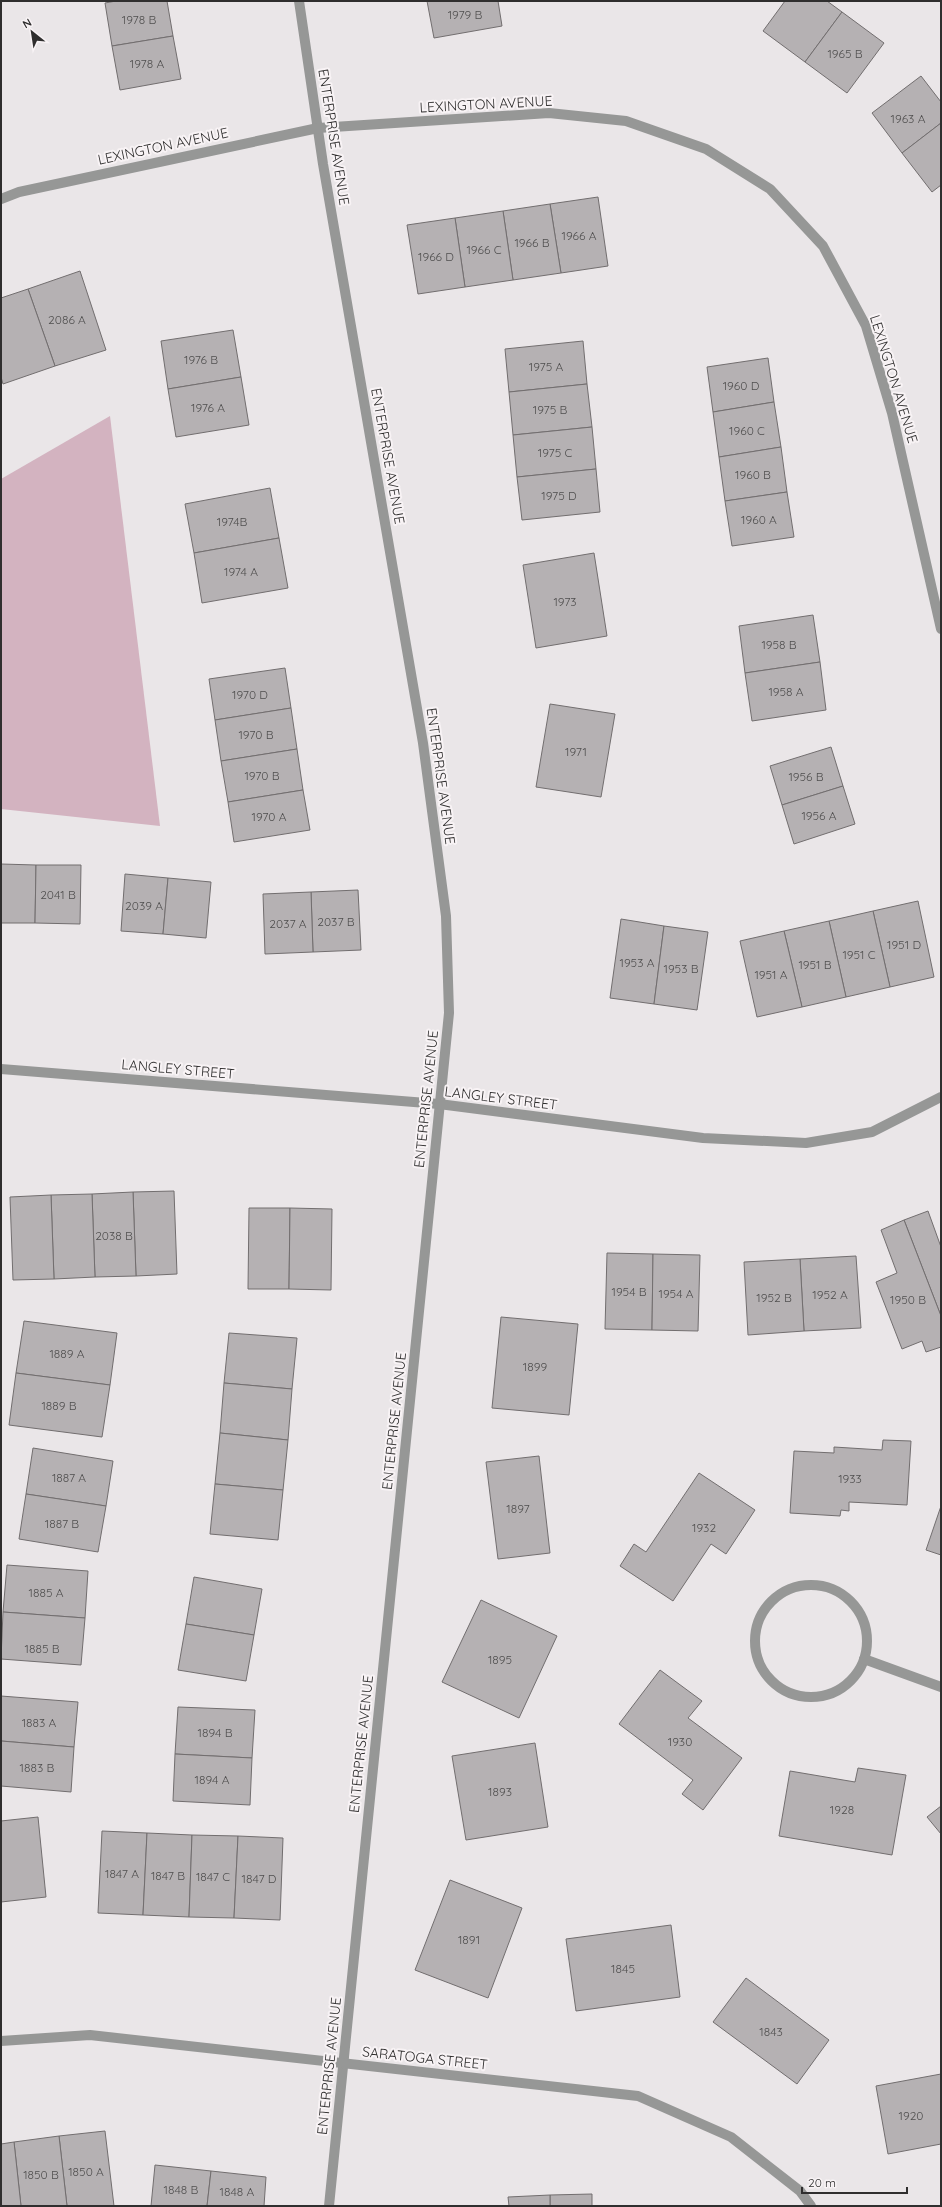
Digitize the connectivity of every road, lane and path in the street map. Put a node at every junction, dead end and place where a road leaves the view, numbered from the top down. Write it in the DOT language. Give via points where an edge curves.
graph roads {
  1 [pos="299,1"];
  2 [pos="318,128"];
  3 [pos="1,199"];
  4 [pos="941,629"];
  5 [pos="1,1069"];
  6 [pos="941,1097"];
  7 [pos="439,1104"];
  8 [pos="864,1659"];
  9 [pos="941,1687"];
  10 [pos="1,2041"];
  11 [pos="344,2063"];
  12 [pos="329,2206"];
  13 [pos="811,2206"];
  1 -- 2 [label="street, ENTERPRISE AVENUE"];
  2 -- 3 [label="street, LEXINGTON AVENUE" via="35,189"];
  2 -- 4 [label="street, LEXINGTON AVENUE" via="549,112 626,121 706,149 770,189 823,246 866,326 892,413"];
  2 -- 7 [label="street, ENTERPRISE AVENUE" via="423,743 446,916 449,1013"];
  5 -- 7 [label="street, LANGLEY STREET"];
  6 -- 7 [label="street, LANGLEY STREET" via="872,1132 806,1143 703,1138"];
  7 -- 11 [label="street, ENTERPRISE AVENUE"];
  8 -- 8 [label="street" via="855,1676 840,1689 822,1696 803,1697 784,1691 769,1678 759,1662 755,1643 758,1625 765,1609 778,1597 793,1589 811,1585 828,1588 844,1596 857,1608 865,1624 868,1642"];
  8 -- 9 [label="street"];
  10 -- 11 [label="street, SARATOGA STREET" via="90,2035"];
  11 -- 12 [label="street, ENTERPRISE AVENUE"];
  11 -- 13 [label="street, SARATOGA STREET" via="638,2096 731,2137 800,2191"];
}
